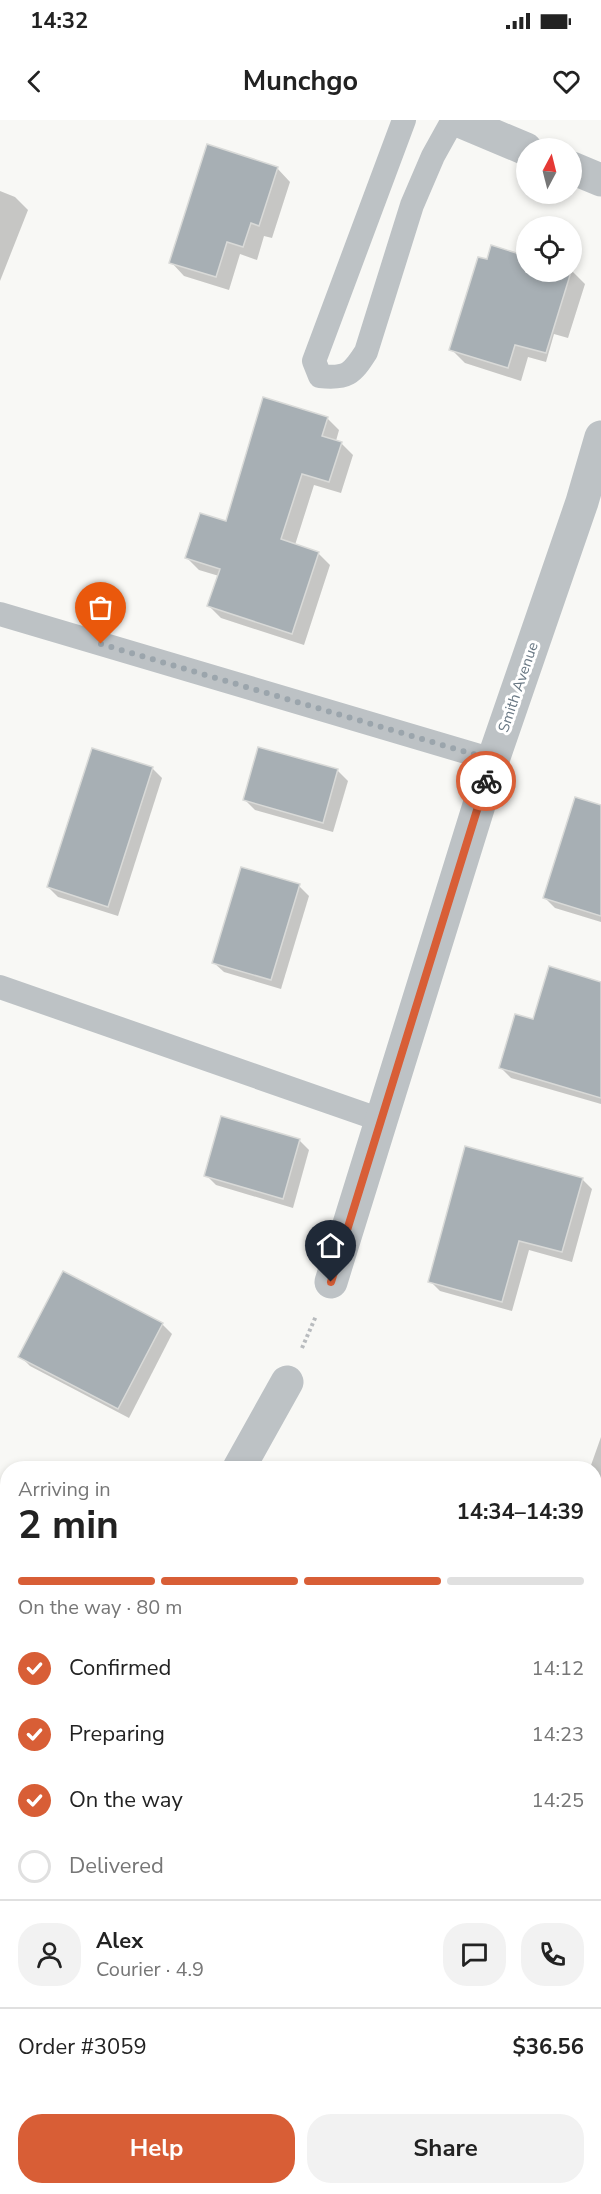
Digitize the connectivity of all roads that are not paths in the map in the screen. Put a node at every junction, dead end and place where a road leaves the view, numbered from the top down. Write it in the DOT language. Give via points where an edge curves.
graph roads {
  1 [pos="404,120"];
  2 [pos="455,120"];
  3 [pos="516,145"];
  4 [pos="582,172"];
  5 [pos="601,180"];
  6 [pos="601,437"];
  7 [pos="0,614"];
  8 [pos="493,760"];
  9 [pos="0,987"];
  10 [pos="381,1120"];
  11 [pos="331,1282"];
  12 [pos="287,1382"];
  13 [pos="243,1461"];
  1 -- 2 [label="lane" via="321,336 314,361 320,376 337,378 354,372 366,352 412,205 433,156"];
  2 -- 3 [label="street"];
  4 -- 5 [label="street"];
  6 -- 8 [label="street, Smith Avenue"];
  7 -- 8 [label="lane"];
  8 -- 10 [label="street, Smith Avenue"];
  9 -- 10 [label="lane"];
  10 -- 11 [label="street, Smith Avenue"];
  12 -- 13 [label="street"];
}
